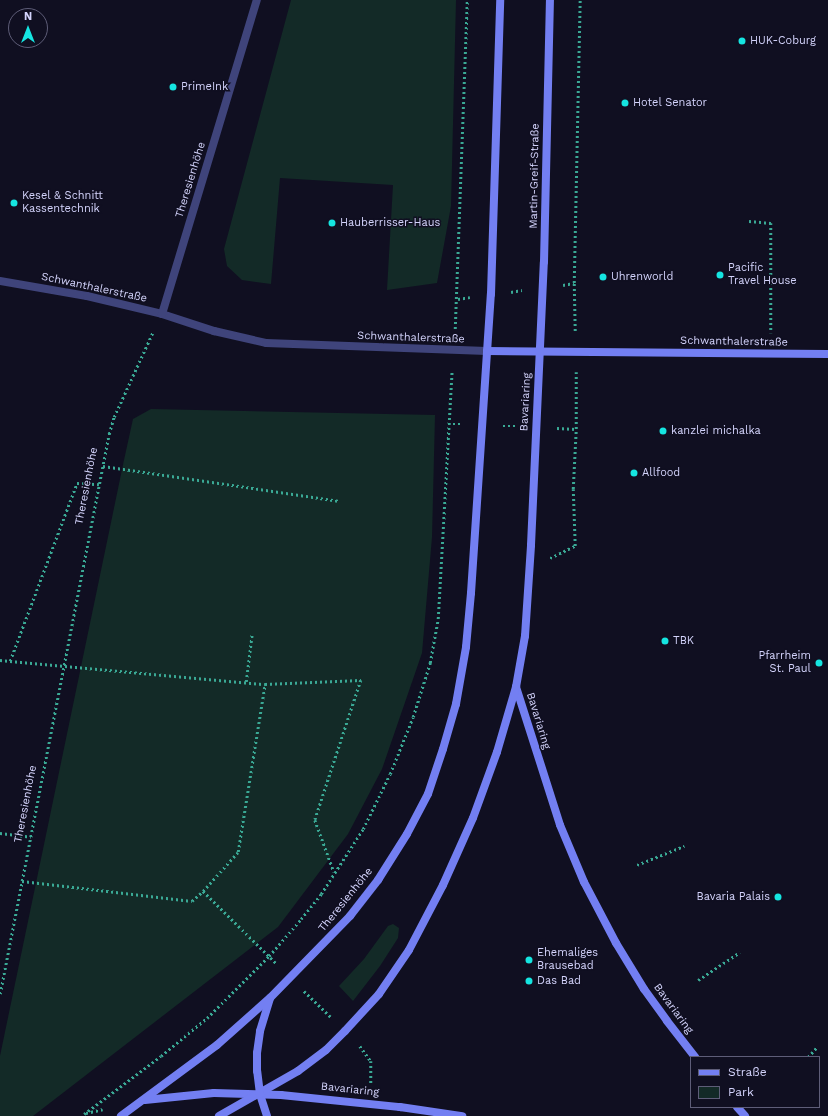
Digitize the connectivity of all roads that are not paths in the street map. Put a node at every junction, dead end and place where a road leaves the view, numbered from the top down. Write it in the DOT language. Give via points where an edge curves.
graph roads {
  1 [pos="258,0"];
  2 [pos="500,0"];
  3 [pos="550,0"];
  4 [pos="0,281"];
  5 [pos="162,314"];
  6 [pos="487,351"];
  7 [pos="540,352"];
  8 [pos="828,354"];
  9 [pos="516,687"];
  10 [pos="270,998"];
  11 [pos="694,1056"];
  12 [pos="260,1094"];
  13 [pos="144,1100"];
  14 [pos="738,1108"];
  15 [pos="121,1116"];
  16 [pos="219,1116"];
  17 [pos="267,1116"];
  18 [pos="462,1116"];
  19 [pos="745,1116"];
  1 -- 5 [label="street, Theresienhöhe"];
  2 -- 6 [label="main road"];
  3 -- 7 [label="main road, Martin-Greif-Straße"];
  4 -- 5 [label="street, Schwanthalerstraße" via="87,296"];
  5 -- 6 [label="street, Schwanthalerstraße" via="214,331 266,343"];
  6 -- 7 [label="main road, Schwanthalerstraße"];
  6 -- 10 [label="main road, Theresienhöhe" via="466,647 456,704 428,794 378,880 350,916"];
  7 -- 8 [label="main road, Schwanthalerstraße"];
  7 -- 9 [label="main road, Bavariaring" via="532,545 525,636"];
  9 -- 11 [label="main road, Bavariaring" via="560,825 584,882 644,989"];
  9 -- 12 [label="main road" via="497,752 473,818 410,950 379,994 326,1050"];
  10 -- 12 [label="main road" via="260,1031 257,1053"];
  10 -- 13 [label="main road, Theresienhöhe" via="217,1045"];
  12 -- 13 [label="main road, Theresienhöhe" via="206,1094"];
  12 -- 16 [label="main road"];
  12 -- 17 [label="main road"];
  12 -- 18 [label="main road, Bavariaring" via="361,1102"];
  13 -- 15 [label="main road, Theresienhöhe"];
  14 -- 19 [label="main road"];
}
